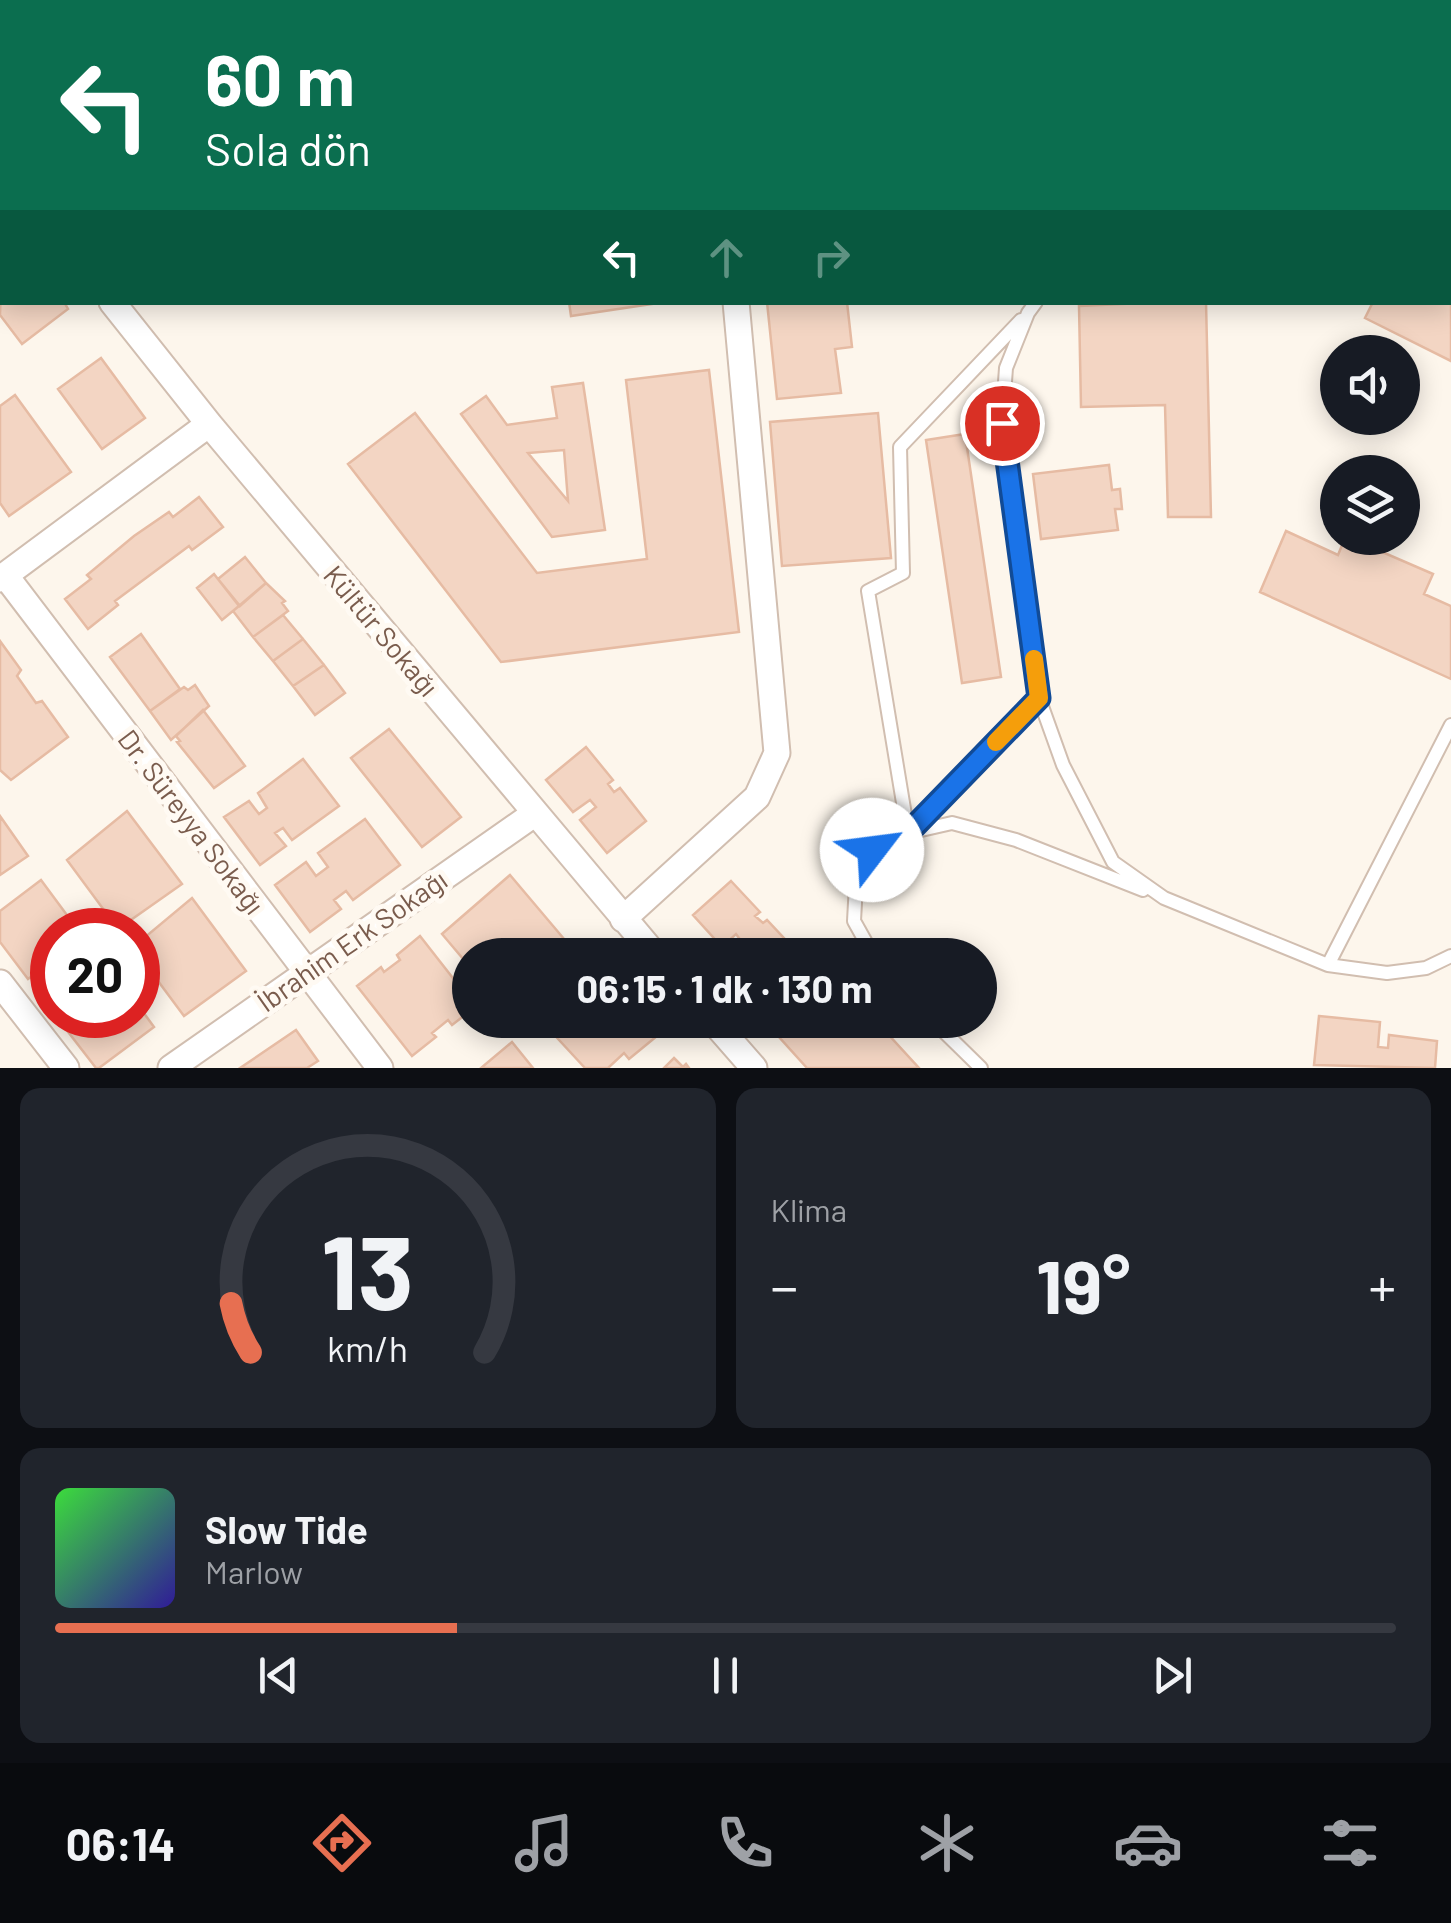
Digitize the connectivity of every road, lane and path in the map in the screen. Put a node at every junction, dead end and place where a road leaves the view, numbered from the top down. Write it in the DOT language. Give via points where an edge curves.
graph roads {
  1 [pos="114,305"];
  2 [pos="736,305"];
  3 [pos="1032,308"];
  4 [pos="209,424"];
  5 [pos="2,577"];
  6 [pos="1039,698"];
  7 [pos="1451,724"];
  8 [pos="534,814"];
  9 [pos="908,833"];
  10 [pos="1164,898"];
  11 [pos="623,919"];
  12 [pos="639,938"];
  13 [pos="864,938"];
  14 [pos="1451,956"];
  15 [pos="1328,965"];
  16 [pos="305,974"];
  17 [pos="0,983"];
  18 [pos="728,1038"];
  19 [pos="950,1038"];
  20 [pos="66,1068"];
  21 [pos="170,1068"];
  22 [pos="380,1068"];
  23 [pos="754,1068"];
  24 [pos="981,1068"];
  1 -- 4 [label="street, Kültür Sokağı"];
  2 -- 11 [label="street" via="777,753 758,797"];
  3 -- 6 [label="lane" via="1006,368 1002,423"];
  3 -- 9 [label="lane" via="900,447 903,574 868,591"];
  4 -- 5 [label="street"];
  4 -- 8 [label="street, Kültür Sokağı"];
  5 -- 16 [label="street, Dr. Süreyya Sokağı"];
  6 -- 9 [label="lane"];
  6 -- 10 [label="lane" via="1062,765 1113,862"];
  7 -- 15 [label="lane"];
  8 -- 11 [label="street, Kültür Sokağı"];
  8 -- 16 [label="street, İbrahim Erk Sokağı"];
  9 -- 10 [label="lane" via="952,823 1016,840"];
  9 -- 13 [label="lane" via="872,850 856,884 854,921"];
  10 -- 15 [label="lane"];
  11 -- 12 [label="street, Kültür Sokağı"];
  14 -- 15 [label="lane" via="1387,974"];
  16 -- 21 [label="street, İbrahim Erk Sokağı"];
  16 -- 22 [label="street, Dr. Süreyya Sokağı"];
  17 -- 20 [label="street"];
  18 -- 23 [label="street"];
  19 -- 24 [label="lane"];
}
